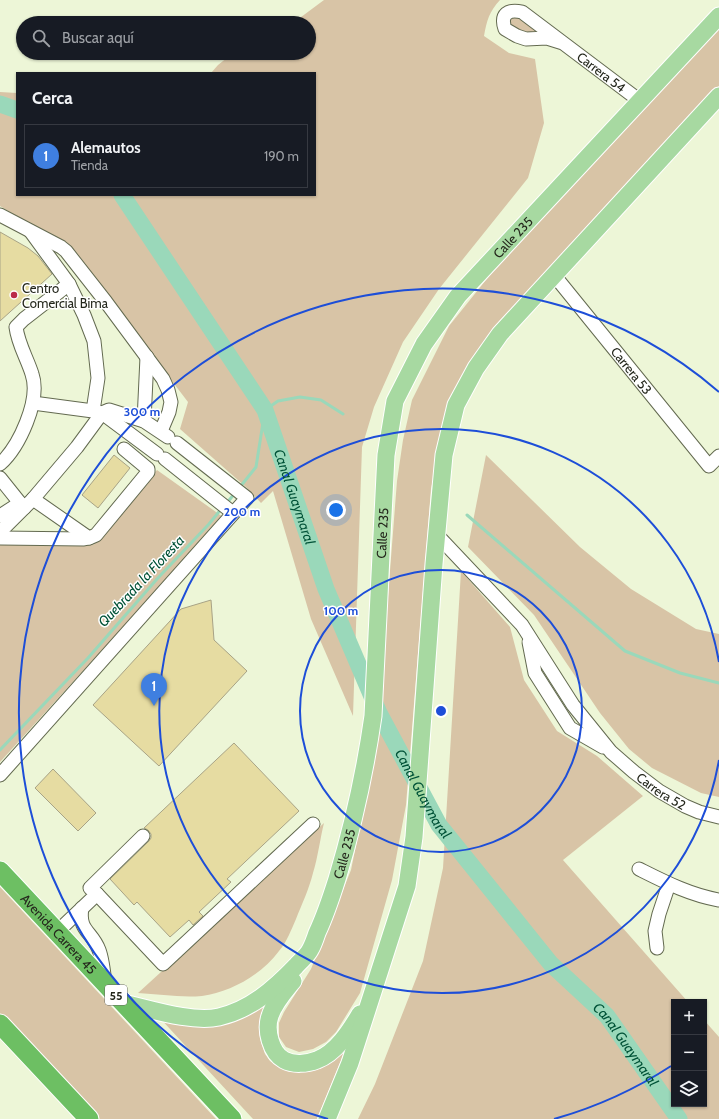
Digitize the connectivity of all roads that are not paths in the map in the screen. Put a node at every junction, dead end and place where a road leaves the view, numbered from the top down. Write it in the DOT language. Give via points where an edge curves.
graph roads {
  1 [pos="719,16"];
  2 [pos="563,43"];
  3 [pos="719,96"];
  4 [pos="640,101"];
  5 [pos="0,215"];
  6 [pos="28,229"];
  7 [pos="554,274"];
  8 [pos="69,284"];
  9 [pos="147,357"];
  10 [pos="33,403"];
  11 [pos="98,412"];
  12 [pos="144,420"];
  13 [pos="169,437"];
  14 [pos="124,449"];
  15 [pos="719,456"];
  16 [pos="0,464"];
  17 [pos="0,478"];
  18 [pos="26,503"];
  19 [pos="233,514"];
  20 [pos="0,516"];
  21 [pos="0,532"];
  22 [pos="437,535"];
  23 [pos="0,538"];
  24 [pos="88,538"];
  25 [pos="463,562"];
  26 [pos="434,564"];
  27 [pos="528,636"];
  28 [pos="547,664"];
  29 [pos="535,673"];
  30 [pos="611,752"];
  31 [pos="0,775"];
  32 [pos="719,817"];
  33 [pos="313,824"];
  34 [pos="143,836"];
  35 [pos="639,869"];
  36 [pos="0,871"];
  37 [pos="670,884"];
  38 [pos="97,894"];
  39 [pos="719,900"];
  40 [pos="82,908"];
  41 [pos="57,932"];
  42 [pos="656,948"];
  43 [pos="310,951"];
  44 [pos="106,984"];
  45 [pos="374,992"];
  46 [pos="123,1003"];
  47 [pos="0,1024"];
  48 [pos="89,1119"];
  49 [pos="232,1119"];
  50 [pos="327,1119"];
  1 -- 4 [label="main road, Calle 235"];
  2 -- 4 [label="street, Carrera 54"];
  3 -- 7 [label="main road"];
  4 -- 43 [label="main road, Calle 235" via="458,296 424,344 395,401 386,455 372,716 362,782 328,908"];
  5 -- 6 [label="street"];
  6 -- 8 [label="street"];
  6 -- 9 [label="street" via="61,246 71,256"];
  7 -- 15 [label="street, Carrera 53" via="709,466"];
  7 -- 22 [label="main road" via="500,334 476,368 456,405 444,454"];
  8 -- 10 [label="street" via="16,327 17,336 33,376"];
  8 -- 11 [label="street" via="94,341"];
  9 -- 12 [label="street"];
  9 -- 13 [label="street" via="168,390 171,402"];
  10 -- 11 [label="street"];
  10 -- 16 [label="street" via="17,442"];
  11 -- 12 [label="street" via="109,410"];
  11 -- 18 [label="street" via="77,447"];
  11 -- 19 [label="street" via="161,457"];
  12 -- 13 [label="street"];
  13 -- 19 [label="street" via="247,498"];
  14 -- 24 [label="street" via="148,469 148,472 99,532"];
  17 -- 18 [label="street"];
  18 -- 20 [label="street"];
  18 -- 21 [label="street"];
  18 -- 24 [label="street"];
  19 -- 31 [label="street"];
  22 -- 25 [label="street, Carrera 52"];
  22 -- 26 [label="main road"];
  23 -- 24 [label="street"];
  25 -- 26 [label="street" via="447,557"];
  25 -- 27 [label="street, Carrera 52" via="522,625"];
  26 -- 45 [label="main road" via="414,837 408,886"];
  27 -- 28 [label="street, Carrera 52"];
  27 -- 29 [label="street, Carrera 52"];
  28 -- 29 [label="street" via="546,676"];
  28 -- 30 [label="street, Carrera 52" via="574,705"];
  29 -- 30 [label="street, Carrera 52" via="570,728"];
  30 -- 32 [label="street, Carrera 52" via="659,791 685,806"];
  33 -- 38 [label="street" via="163,964"];
  34 -- 38 [label="street" via="90,888"];
  35 -- 37 [label="street"];
  36 -- 41 [label="highway, Avenida Carrera 45 / 55"];
  37 -- 39 [label="street" via="701,897"];
  37 -- 42 [label="street" via="659,914"];
  38 -- 40 [label="street"];
  40 -- 41 [label="street"];
  40 -- 44 [label="street" via="82,923 99,950"];
  41 -- 44 [label="highway, Avenida Carrera 45 / 55"];
  43 -- 45 [label="main road" via="269,1018 268,1034 273,1048 284,1060 301,1064 318,1060 331,1051 342,1040"];
  43 -- 46 [label="main road, Calle 235" via="283,980 252,1004 236,1012 198,1018"];
  44 -- 46 [label="highway, Avenida Carrera 45 / 55"];
  45 -- 50 [label="main road" via="350,1063"];
  46 -- 49 [label="highway, Avenida Carrera 45 / 55"];
  47 -- 48 [label="highway"];
}
